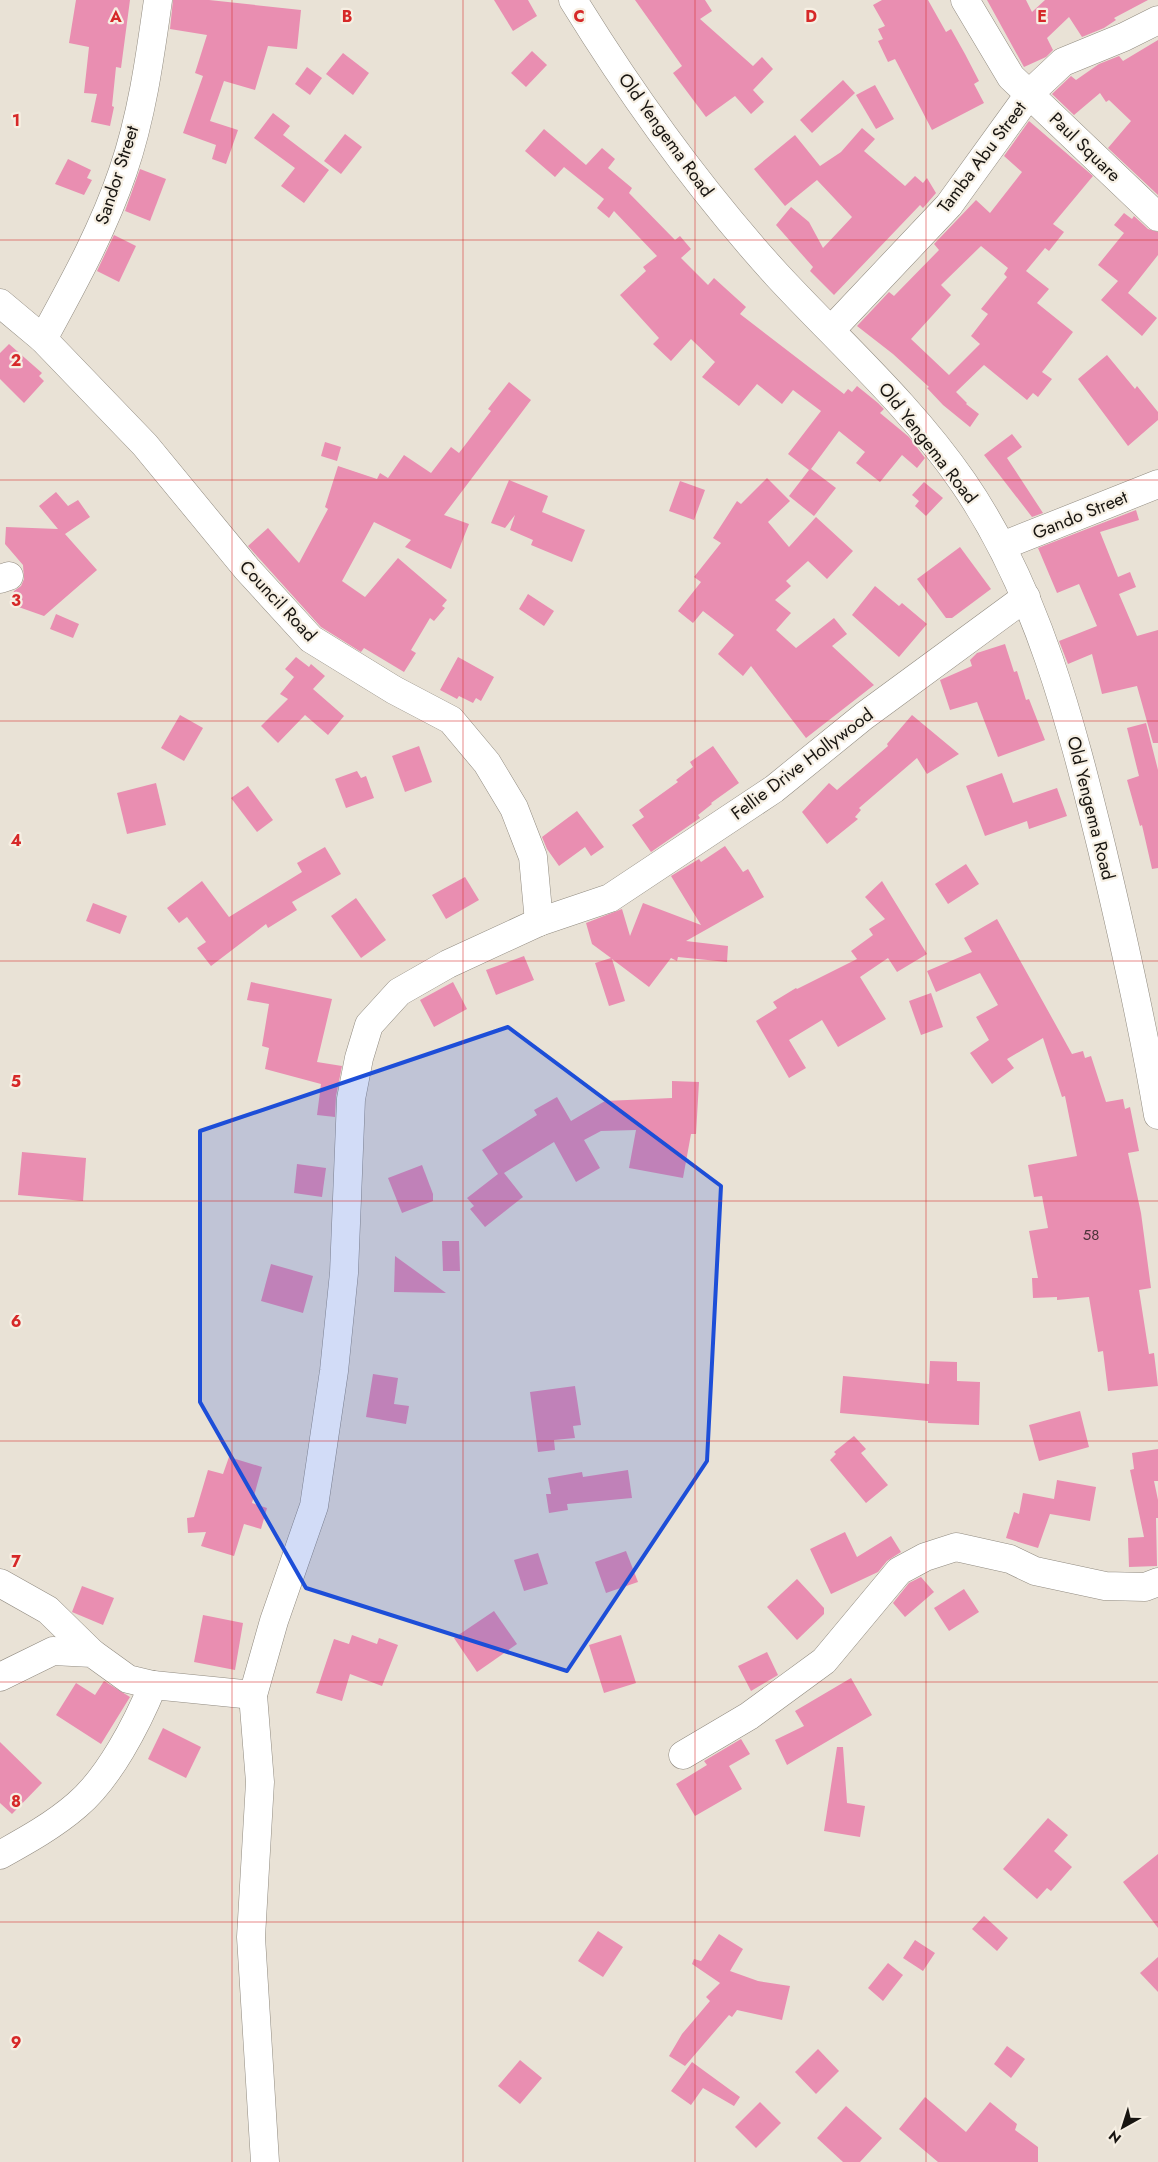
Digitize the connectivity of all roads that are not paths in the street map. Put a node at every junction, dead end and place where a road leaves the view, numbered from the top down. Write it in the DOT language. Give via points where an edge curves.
graph roads {
  1 [pos="158,0"];
  2 [pos="573,0"];
  3 [pos="965,0"];
  4 [pos="1158,20"];
  5 [pos="1030,93"];
  6 [pos="1158,216"];
  7 [pos="0,303"];
  8 [pos="831,330"];
  9 [pos="43,339"];
  10 [pos="1158,484"];
  11 [pos="1002,546"];
  12 [pos="1026,597"];
  13 [pos="538,922"];
  14 [pos="1158,1115"];
  15 [pos="1158,1582"];
  16 [pos="0,1583"];
  17 [pos="92,1653"];
  18 [pos="0,1676"];
  19 [pos="153,1685"];
  20 [pos="253,1695"];
  21 [pos="683,1755"];
  22 [pos="0,1855"];
  23 [pos="265,2162"];
  1 -- 9 [label="street, Sandor Street" via="147,75 123,170 93,247"];
  2 -- 8 [label="street, Old Yengema Road" via="661,134 740,232"];
  3 -- 5 [label="street, Paul Square" via="1011,77"];
  4 -- 5 [label="street, Tamba Abu Street" via="1063,62"];
  5 -- 6 [label="street, Paul Square"];
  5 -- 8 [label="street, Tamba Abu Street" via="949,204"];
  7 -- 9 [label="street, Council Road"];
  8 -- 11 [label="street, Old Yengema Road" via="897,399 962,482"];
  9 -- 13 [label="street, Council Road" via="145,445 247,569 311,639 394,690 451,720 487,763 514,808 533,857"];
  10 -- 11 [label="street, Gando Street"];
  11 -- 12 [label="street, Old Yengema Road"];
  12 -- 13 [label="street, Fellie Drive Hollywood" via="864,716 774,789 652,871 610,898"];
  12 -- 14 [label="street, Old Yengema Road" via="1077,746 1116,908"];
  13 -- 20 [label="street, Fellie Drive Hollywood" via="448,964 399,992 368,1025 351,1099 344,1273 316,1497"];
  15 -- 21 [label="street" via="1145,1587 1105,1586 1035,1572 1010,1559 956,1547 925,1556 899,1570 824,1660 750,1716"];
  16 -- 17 [label="street" via="48,1610"];
  17 -- 18 [label="street" via="53,1651"];
  17 -- 19 [label="street" via="128,1679"];
  19 -- 20 [label="street"];
  19 -- 22 [label="street" via="144,1709 104,1774 79,1804 42,1831"];
  20 -- 23 [label="street" via="260,1782 252,1937"];
}
